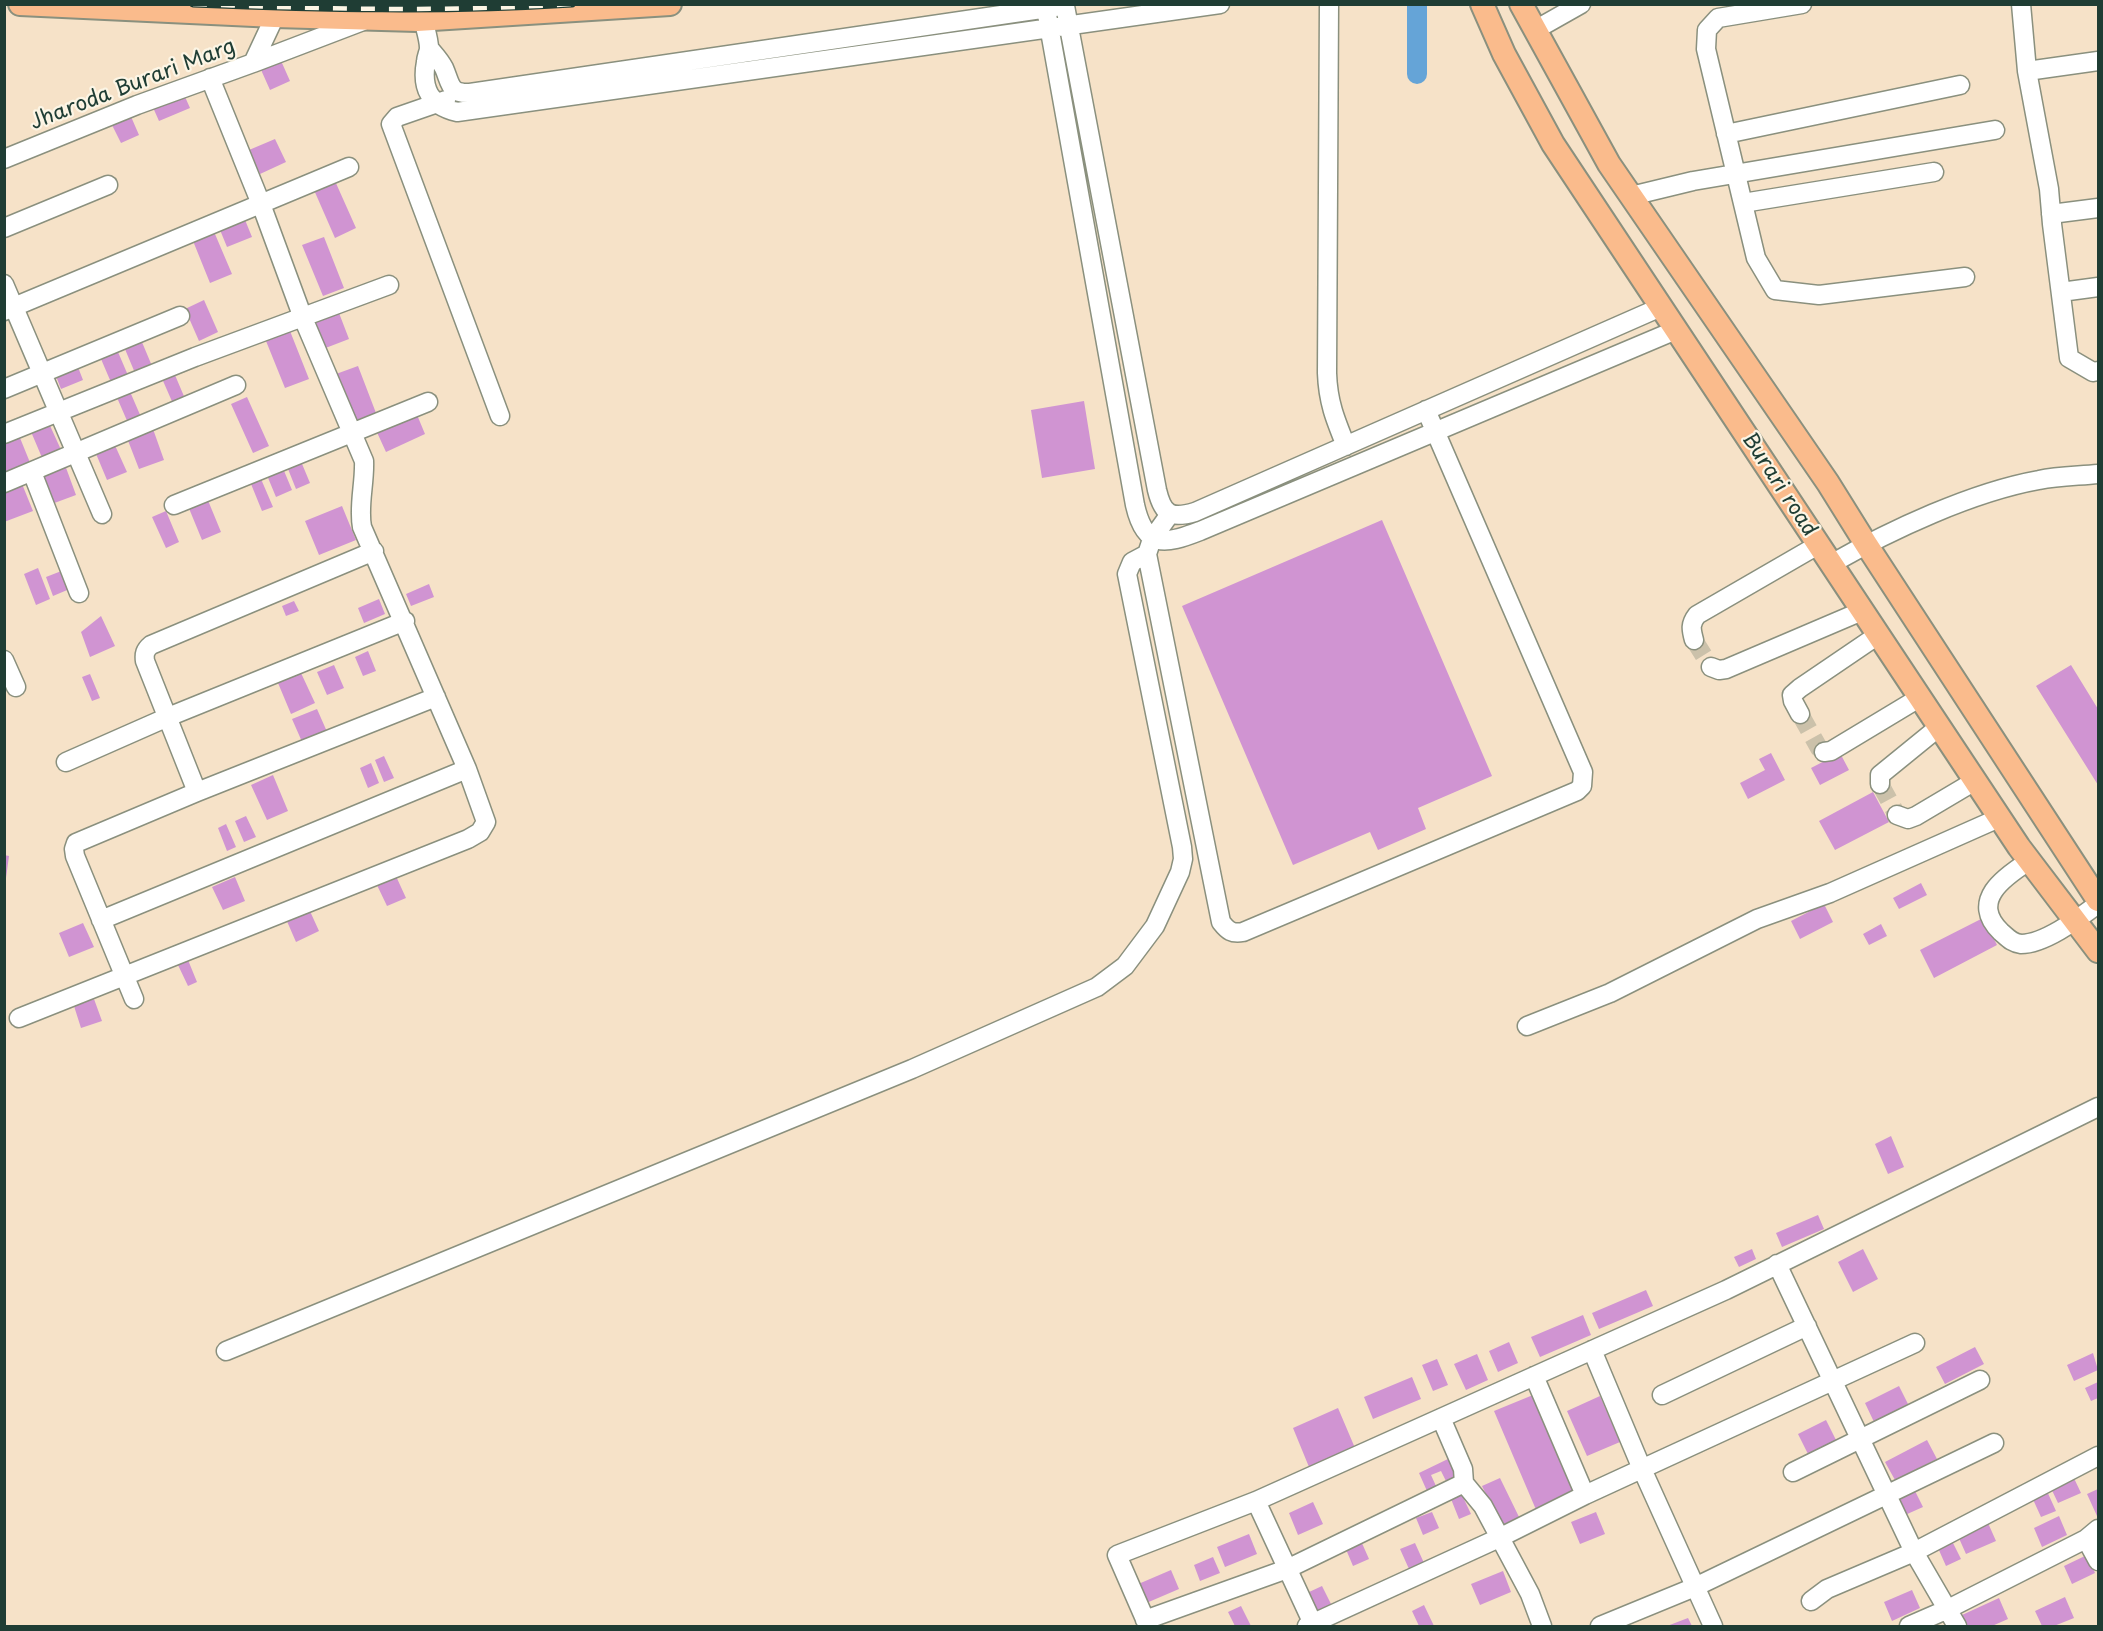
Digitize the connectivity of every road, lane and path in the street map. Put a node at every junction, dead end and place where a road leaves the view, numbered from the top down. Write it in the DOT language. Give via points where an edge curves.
graph roads {
  1 [pos="20,4"];
  2 [pos="670,4"];
  3 [pos="1220,4"];
  4 [pos="1329,4"];
  5 [pos="1482,4"];
  6 [pos="1521,4"];
  7 [pos="1581,4"];
  8 [pos="1802,4"];
  9 [pos="2021,4"];
  10 [pos="1071,5"];
  11 [pos="1046,9"];
  12 [pos="276,10"];
  13 [pos="370,18"];
  14 [pos="423,19"];
  15 [pos="1069,26"];
  16 [pos="1050,29"];
  17 [pos="1535,30"];
  18 [pos="429,48"];
  19 [pos="2098,61"];
  20 [pos="253,63"];
  21 [pos="2027,71"];
  22 [pos="210,78"];
  23 [pos="1960,85"];
  24 [pos="461,93"];
  25 [pos="436,103"];
  26 [pos="1995,130"];
  27 [pos="1726,134"];
  28 [pos="4,159"];
  29 [pos="349,167"];
  30 [pos="1934,172"];
  31 [pos="1736,174"];
  32 [pos="108,185"];
  33 [pos="1630,196"];
  34 [pos="1743,203"];
  35 [pos="261,204"];
  36 [pos="2098,208"];
  37 [pos="2051,214"];
  38 [pos="4,228"];
  39 [pos="1965,277"];
  40 [pos="4,284"];
  41 [pos="389,285"];
  42 [pos="2098,287"];
  43 [pos="1118,289"];
  44 [pos="2061,292"];
  45 [pos="1097,293"];
  46 [pos="1661,307"];
  47 [pos="10,309"];
  48 [pos="180,316"];
  49 [pos="303,318"];
  50 [pos="1676,330"];
  51 [pos="2098,371"];
  52 [pos="43,373"];
  53 [pos="236,385"];
  54 [pos="4,389"];
  55 [pos="428,402"];
  56 [pos="1426,410"];
  57 [pos="60,412"];
  58 [pos="500,416"];
  59 [pos="1435,432"];
  60 [pos="352,433"];
  61 [pos="4,434"];
  62 [pos="1346,446"];
  63 [pos="77,453"];
  64 [pos="32,472"];
  65 [pos="2098,474"];
  66 [pos="4,483"];
  67 [pos="1257,484"];
  68 [pos="1266,503"];
  69 [pos="174,505"];
  70 [pos="102,514"];
  71 [pos="1170,514"];
  72 [pos="1866,544"];
  73 [pos="1818,545"];
  74 [pos="1150,546"];
  75 [pos="374,550"];
  76 [pos="1831,564"];
  77 [pos="79,592"];
  78 [pos="1862,611"];
  79 [pos="405,621"];
  80 [pos="1878,635"];
  81 [pos="1694,639"];
  82 [pos="4,660"];
  83 [pos="1711,667"];
  84 [pos="16,687"];
  85 [pos="436,697"];
  86 [pos="1919,698"];
  87 [pos="1800,714"];
  88 [pos="168,717"];
  89 [pos="1939,727"];
  90 [pos="1824,752"];
  91 [pos="66,762"];
  92 [pos="467,769"];
  93 [pos="1975,781"];
  94 [pos="1880,784"];
  95 [pos="197,792"];
  96 [pos="1897,815"];
  97 [pos="1999,818"];
  98 [pos="2029,861"];
  99 [pos="2097,895"];
  100 [pos="101,920"];
  101 [pos="2075,920"];
  102 [pos="2098,951"];
  103 [pos="124,977"];
  104 [pos="134,999"];
  105 [pos="19,1018"];
  106 [pos="1527,1026"];
  107 [pos="2098,1107"];
  108 [pos="1777,1264"];
  109 [pos="1807,1326"];
  110 [pos="1915,1343"];
  111 [pos="1592,1350"];
  112 [pos="226,1351"];
  113 [pos="1534,1376"];
  114 [pos="1980,1380"];
  115 [pos="1833,1382"];
  116 [pos="1662,1395"];
  117 [pos="1441,1418"];
  118 [pos="1860,1440"];
  119 [pos="1994,1443"];
  120 [pos="2098,1456"];
  121 [pos="1642,1469"];
  122 [pos="1793,1472"];
  123 [pos="1464,1483"];
  124 [pos="1585,1495"];
  125 [pos="1887,1496"];
  126 [pos="1256,1501"];
  127 [pos="2092,1534"];
  128 [pos="1499,1538"];
  129 [pos="1914,1552"];
  130 [pos="2098,1562"];
  131 [pos="1287,1569"];
  132 [pos="1695,1587"];
  133 [pos="1810,1601"];
  134 [pos="1948,1609"];
  135 [pos="1147,1623"];
  136 [pos="1311,1626"];
  137 [pos="1542,1626"];
  138 [pos="1600,1626"];
  139 [pos="1713,1626"];
  140 [pos="1909,1626"];
  141 [pos="1957,1626"];
  1 -- 12 [label="main road"];
  2 -- 14 [label="main road"];
  3 -- 15 [label="street"];
  4 -- 62 [label="street" via="1327,373 1328,396"];
  5 -- 46 [label="main road, Burari road" via="1553,144"];
  6 -- 17 [label="main road, Burari road"];
  7 -- 17 [label="street"];
  8 -- 27 [label="street" via="1718,18 1707,30 1706,49"];
  9 -- 21 [label="street"];
  10 -- 11 [label="street"];
  10 -- 15 [label="street"];
  11 -- 16 [label="street"];
  11 -- 24 [label="street"];
  12 -- 13 [label="main road"];
  12 -- 20 [label="street, Jharoda Burari Marg"];
  13 -- 14 [label="main road"];
  13 -- 20 [label="street"];
  14 -- 18 [label="street"];
  15 -- 16 [label="street"];
  15 -- 43 [label="street"];
  16 -- 25 [label="street" via="475,110 457,112"];
  16 -- 45 [label="street"];
  17 -- 33 [label="main road, Burari road"];
  18 -- 24 [label="street" via="440,61 450,86"];
  18 -- 25 [label="street" via="426,87"];
  19 -- 21 [label="street"];
  20 -- 22 [label="street, Jharoda Burari Marg"];
  21 -- 37 [label="street"];
  22 -- 28 [label="street, Jharoda Burari Marg"];
  22 -- 35 [label="street"];
  23 -- 27 [label="street"];
  24 -- 25 [label="street"];
  25 -- 58 [label="street" via="397,117 391,124"];
  26 -- 31 [label="street"];
  27 -- 31 [label="street"];
  29 -- 35 [label="street"];
  30 -- 34 [label="street"];
  31 -- 33 [label="street"];
  31 -- 34 [label="street"];
  32 -- 38 [label="street"];
  33 -- 72 [label="main road, Burari road"];
  34 -- 39 [label="street" via="1756,258 1775,290 1820,295"];
  35 -- 47 [label="street"];
  35 -- 49 [label="street"];
  36 -- 37 [label="street"];
  37 -- 44 [label="street"];
  40 -- 47 [label="street"];
  41 -- 49 [label="street"];
  42 -- 44 [label="street"];
  43 -- 45 [label="street"];
  43 -- 71 [label="street" via="1156,490 1160,504"];
  44 -- 51 [label="street" via="2069,358"];
  45 -- 74 [label="street" via="1137,514"];
  46 -- 50 [label="main road, Burari road"];
  46 -- 56 [label="street"];
  47 -- 52 [label="street"];
  48 -- 52 [label="street"];
  49 -- 57 [label="street"];
  49 -- 60 [label="street"];
  50 -- 59 [label="street"];
  50 -- 73 [label="main road, Burari road"];
  52 -- 54 [label="street"];
  52 -- 57 [label="street"];
  53 -- 63 [label="street"];
  55 -- 60 [label="street"];
  56 -- 59 [label="street"];
  56 -- 62 [label="street"];
  57 -- 61 [label="street"];
  57 -- 63 [label="street"];
  59 -- 68 [label="street"];
  59 -- 74 [label="street" via="1583,772 1582,786 1243,932 1227,930 1221,922"];
  60 -- 69 [label="street"];
  60 -- 75 [label="street" via="364,461 360,517"];
  62 -- 67 [label="street"];
  63 -- 64 [label="street"];
  63 -- 70 [label="street"];
  64 -- 66 [label="street"];
  64 -- 77 [label="street"];
  65 -- 72 [label="street" via="2039,480 2002,489"];
  67 -- 68 [label="street"];
  67 -- 71 [label="street" via="1195,512"];
  68 -- 74 [label="street" via="1181,538"];
  71 -- 74 [label="street"];
  72 -- 76 [label="street"];
  72 -- 99 [label="main road, Burari road"];
  73 -- 76 [label="main road, Burari road"];
  73 -- 81 [label="street" via="1697,615 1691,629"];
  74 -- 112 [label="street" via="1128,568 1128,580 1183,859 1155,926 1125,966 1097,987 912,1069"];
  75 -- 79 [label="street"];
  75 -- 88 [label="street" via="151,645 144,655 145,661"];
  76 -- 78 [label="main road, Burari road"];
  78 -- 80 [label="main road, Burari road"];
  78 -- 83 [label="street" via="1726,669"];
  79 -- 85 [label="street"];
  79 -- 88 [label="street"];
  80 -- 86 [label="main road, Burari road"];
  80 -- 87 [label="street" via="1792,695"];
  82 -- 84 [label="street"];
  85 -- 92 [label="street"];
  85 -- 95 [label="street"];
  86 -- 89 [label="main road, Burari road"];
  86 -- 90 [label="street" via="1831,752"];
  88 -- 91 [label="street"];
  88 -- 95 [label="street"];
  89 -- 93 [label="main road, Burari road"];
  89 -- 94 [label="street" via="1880,775"];
  92 -- 100 [label="street"];
  92 -- 103 [label="street" via="486,822 480,832"];
  93 -- 96 [label="street" via="1916,816 1908,819"];
  93 -- 97 [label="main road, Burari road"];
  95 -- 100 [label="street" via="76,843 75,856"];
  97 -- 98 [label="main road, Burari road"];
  97 -- 106 [label="street" via="1830,893 1757,919 1610,993"];
  98 -- 101 [label="main road, Burari road"];
  98 -- 101 [label="street" via="1994,889 1989,901 1990,914 1998,929 2012,942 2022,944"];
  99 -- 101 [label="street"];
  100 -- 103 [label="street"];
  101 -- 102 [label="main road, Burari road"];
  103 -- 104 [label="street"];
  103 -- 105 [label="street"];
  107 -- 108 [label="street"];
  108 -- 109 [label="street"];
  108 -- 111 [label="street"];
  109 -- 115 [label="street"];
  109 -- 116 [label="street"];
  110 -- 115 [label="street"];
  111 -- 113 [label="street"];
  111 -- 121 [label="street"];
  113 -- 117 [label="street"];
  113 -- 124 [label="street"];
  114 -- 118 [label="street"];
  115 -- 118 [label="street"];
  115 -- 121 [label="street"];
  117 -- 123 [label="street"];
  117 -- 126 [label="street"];
  118 -- 122 [label="street"];
  118 -- 125 [label="street"];
  119 -- 125 [label="street"];
  120 -- 129 [label="street"];
  121 -- 124 [label="street"];
  121 -- 132 [label="street"];
  123 -- 128 [label="street" via="1483,1506"];
  123 -- 131 [label="street"];
  124 -- 128 [label="street"];
  125 -- 129 [label="street"];
  125 -- 132 [label="street"];
  126 -- 131 [label="street"];
  126 -- 135 [label="street" via="1117,1555"];
  127 -- 130 [label="street"];
  127 -- 134 [label="street"];
  128 -- 136 [label="street"];
  128 -- 137 [label="street" via="1530,1594"];
  129 -- 133 [label="street" via="1827,1589"];
  129 -- 134 [label="street"];
  131 -- 135 [label="street"];
  131 -- 136 [label="street"];
  132 -- 138 [label="street"];
  132 -- 139 [label="street"];
  134 -- 140 [label="street"];
  134 -- 141 [label="street"];
}
